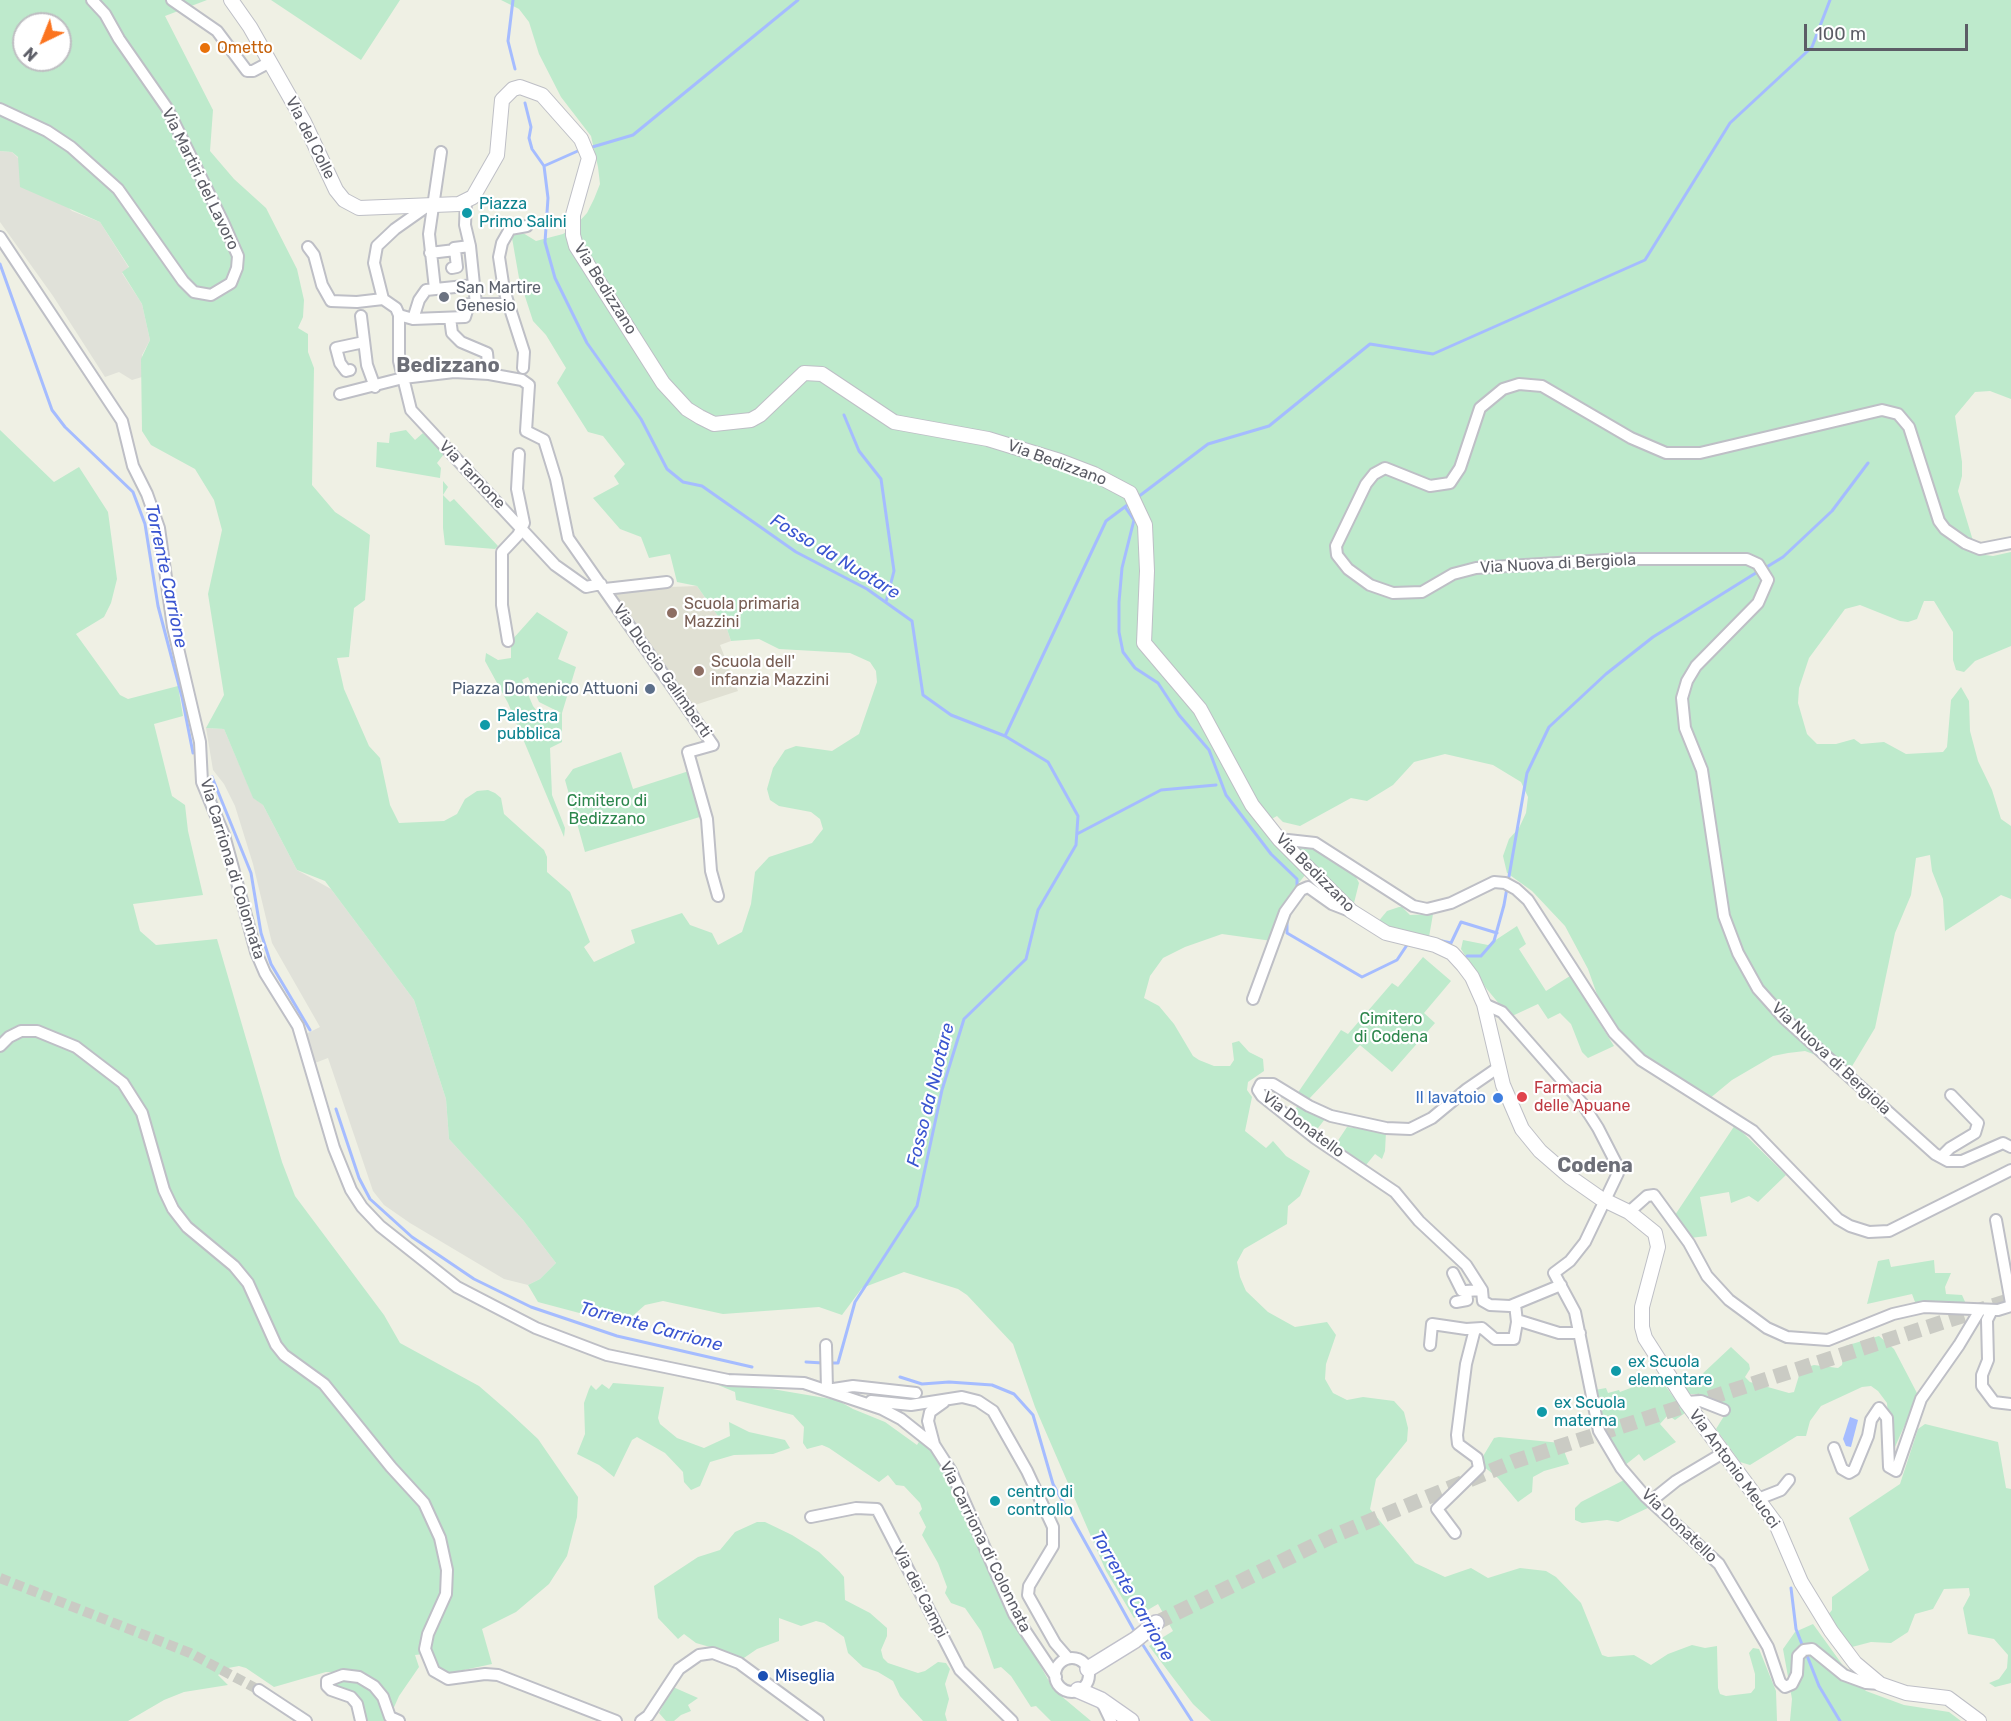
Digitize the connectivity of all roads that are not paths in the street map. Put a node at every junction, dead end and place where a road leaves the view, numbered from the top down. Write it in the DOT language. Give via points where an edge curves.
graph roads {
  1 [pos="92,0"];
  2 [pos="172,0"];
  3 [pos="231,0"];
  4 [pos="270,62"];
  5 [pos="0,109"];
  6 [pos="441,152"];
  7 [pos="466,200"];
  8 [pos="432,205"];
  9 [pos="526,226"];
  10 [pos="0,237"];
  11 [pos="470,246"];
  12 [pos="308,247"];
  13 [pos="455,250"];
  14 [pos="430,253"];
  15 [pos="452,268"];
  16 [pos="474,285"];
  17 [pos="431,290"];
  18 [pos="383,298"];
  19 [pos="508,304"];
  20 [pos="469,310"];
  21 [pos="361,316"];
  22 [pos="450,318"];
  23 [pos="399,319"];
  24 [pos="414,319"];
  25 [pos="364,342"];
  26 [pos="523,368"];
  27 [pos="350,370"];
  28 [pos="489,374"];
  29 [pos="403,378"];
  30 [pos="375,387"];
  31 [pos="340,394"];
  32 [pos="526,427"];
  33 [pos="520,441"];
  34 [pos="519,454"];
  35 [pos="521,528"];
  36 [pos="2011,543"];
  37 [pos="667,582"];
  38 [pos="603,586"];
  39 [pos="508,641"];
  40 [pos="1279,839"];
  41 [pos="718,896"];
  42 [pos="1351,911"];
  43 [pos="1253,999"];
  44 [pos="1484,1004"];
  45 [pos="0,1046"];
  46 [pos="1499,1067"];
  47 [pos="1952,1095"];
  48 [pos="2011,1147"];
  49 [pos="1941,1158"];
  50 [pos="2011,1170"];
  51 [pos="1602,1199"];
  52 [pos="1629,1212"];
  53 [pos="1996,1220"];
  54 [pos="1453,1274"];
  55 [pos="1561,1285"];
  56 [pos="1482,1290"];
  57 [pos="1466,1291"];
  58 [pos="1456,1302"];
  59 [pos="1515,1304"];
  60 [pos="2011,1304"];
  61 [pos="1980,1310"];
  62 [pos="1992,1310"];
  63 [pos="1517,1320"];
  64 [pos="1475,1329"];
  65 [pos="1580,1333"];
  66 [pos="826,1345"];
  67 [pos="1430,1345"];
  68 [pos="827,1390"];
  69 [pos="916,1393"];
  70 [pos="952,1397"];
  71 [pos="848,1399"];
  72 [pos="1686,1402"];
  73 [pos="2011,1404"];
  74 [pos="1724,1410"];
  75 [pos="934,1446"];
  76 [pos="1834,1448"];
  77 [pos="1723,1453"];
  78 [pos="1789,1480"];
  79 [pos="1758,1499"];
  80 [pos="1651,1501"];
  81 [pos="812,1517"];
  82 [pos="1455,1533"];
  83 [pos="1152,1625"];
  84 [pos="1081,1672"];
  85 [pos="1056,1677"];
  86 [pos="1880,1684"];
  87 [pos="260,1690"];
  88 [pos="1101,1700"];
  89 [pos="646,1719"];
  90 [pos="306,1721"];
  91 [pos="361,1721"];
  92 [pos="399,1721"];
  93 [pos="616,1721"];
  94 [pos="818,1721"];
  95 [pos="1012,1721"];
  96 [pos="1111,1721"];
  97 [pos="1131,1721"];
  98 [pos="1978,1721"];
  1 -- 5 [label="street, Via Martiri del Lavoro" via="167,108 224,222 238,256 231,283 210,294 194,291 118,189 71,147"];
  2 -- 4 [label="street" via="217,32 247,71"];
  3 -- 4 [label="street, Via del Colle"];
  4 -- 8 [label="street, Via del Colle" via="344,201 359,208"];
  6 -- 8 [label="street"];
  7 -- 8 [label="street, Via del Colle"];
  7 -- 11 [label="street" via="465,225"];
  7 -- 40 [label="street, Via Bedizzano" via="473,197 497,155 502,100 513,89 542,95 581,139 589,158 576,197 573,235 584,260 663,383 700,417 714,424 751,420 804,373 822,374 894,422 1008,445 1094,474 1130,493 1145,525 1144,643 1200,709 1252,805"];
  8 -- 14 [label="street"];
  8 -- 18 [label="street" via="377,246 374,263"];
  9 -- 19 [label="street" via="510,229 499,252"];
  10 -- 68 [label="street, Via Carriona di Colonnata" via="122,421 133,466 161,538 173,627 200,742 202,782 224,835 256,952 298,1026 334,1148 362,1207 457,1287 536,1328 607,1354 728,1380 804,1383"];
  11 -- 13 [label="street"];
  11 -- 16 [label="street"];
  12 -- 18 [label="street" via="331,301"];
  13 -- 14 [label="street"];
  13 -- 15 [label="street" via="457,267"];
  14 -- 17 [label="street"];
  16 -- 17 [label="street"];
  16 -- 20 [label="street"];
  17 -- 24 [label="street" via="416,306"];
  18 -- 23 [label="street" via="396,308"];
  19 -- 20 [label="street"];
  19 -- 26 [label="street" via="524,352"];
  20 -- 22 [label="street"];
  21 -- 25 [label="street"];
  22 -- 24 [label="street"];
  22 -- 28 [label="street" via="453,333 472,348 488,353"];
  23 -- 24 [label="street"];
  23 -- 29 [label="street, Via Tarnone"];
  25 -- 27 [label="street" via="336,348 340,363 346,371"];
  25 -- 30 [label="street"];
  28 -- 29 [label="street" via="454,372"];
  28 -- 32 [label="street" via="529,385"];
  29 -- 30 [label="street"];
  29 -- 35 [label="street, Via Tarnone" via="411,410 418,419"];
  30 -- 31 [label="street"];
  32 -- 33 [label="street"];
  32 -- 38 [label="street, Via Duccio Galimberti" via="544,440 568,538"];
  34 -- 35 [label="street" via="517,489 524,520"];
  35 -- 38 [label="street, Via Tarnone" via="569,577 586,587"];
  35 -- 39 [label="street" via="502,552 502,605"];
  36 -- 49 [label="street, Via Nuova di Bergiola" via="1980,549 1945,529 1909,427 1898,414 1882,410 1700,453 1666,453 1631,438 1542,386 1519,384 1503,389 1480,408 1460,468 1450,483 1430,486 1384,468 1374,474 1336,546 1337,555 1348,569 1370,585 1393,593 1422,592 1453,574 1476,568 1623,559 1747,559 1758,564 1768,580 1758,603 1696,666 1682,698 1685,728 1701,770 1724,916 1738,953 1784,1018"];
  37 -- 38 [label="street, Via Tarnone"];
  38 -- 41 [label="street, Via Duccio Galimberti" via="713,745 688,752 707,819 711,871"];
  40 -- 42 [label="street, Via Bedizzano"];
  40 -- 50 [label="street" via="1315,843 1413,906 1427,909 1451,903 1494,882 1516,890 1528,900 1614,1033 1641,1060 1753,1131 1838,1219 1850,1226 1869,1232 1889,1231"];
  42 -- 43 [label="street" via="1332,904 1308,886 1301,890 1285,912"];
  42 -- 44 [label="street, Via Bedizzano" via="1386,933 1435,945 1452,954 1472,977"];
  44 -- 46 [label="street, Via Bedizzano"];
  44 -- 51 [label="street" via="1502,1012 1598,1128 1618,1173"];
  45 -- 93 [label="street" via="21,1031 37,1031 76,1047 123,1083 142,1113 173,1209 248,1283 276,1346 324,1384 424,1503 440,1538 447,1570 446,1594 425,1649 434,1671 448,1679 498,1675"];
  46 -- 51 [label="street, Via Bedizzano" via="1522,1129 1552,1162"];
  46 -- 56 [label="street, Via Donatello" via="1432,1118 1410,1129 1331,1116 1273,1084 1262,1084 1258,1090 1315,1138 1395,1192 1419,1221 1458,1255"];
  47 -- 49 [label="street" via="1978,1124 1975,1133"];
  48 -- 49 [label="street" via="2003,1143 1962,1161"];
  51 -- 52 [label="street, Via Antonio Meucci"];
  51 -- 55 [label="street, Via Donatello" via="1585,1242 1554,1273"];
  52 -- 61 [label="street" via="1647,1196 1658,1199 1707,1276 1729,1300 1779,1335 1828,1340 1893,1314 1924,1307"];
  52 -- 72 [label="street, Via Antonio Meucci" via="1658,1239 1644,1291 1642,1327 1651,1350"];
  53 -- 60 [label="street"];
  54 -- 57 [label="street" via="1462,1292"];
  55 -- 59 [label="street"];
  55 -- 65 [label="street, Via Donatello" via="1573,1306"];
  56 -- 57 [label="street"];
  56 -- 59 [label="street" via="1483,1301 1490,1305"];
  57 -- 58 [label="street" via="1467,1300"];
  59 -- 63 [label="street"];
  60 -- 62 [label="street"];
  61 -- 62 [label="street"];
  61 -- 76 [label="street" via="1921,1399 1896,1471 1889,1467 1887,1418 1879,1408 1854,1470 1849,1473 1842,1469"];
  62 -- 73 [label="street" via="1987,1320 1988,1360 1982,1386 1994,1402"];
  63 -- 64 [label="street" via="1514,1339 1495,1339 1482,1328"];
  63 -- 65 [label="street" via="1559,1333"];
  64 -- 67 [label="street" via="1432,1324"];
  64 -- 82 [label="street" via="1466,1364 1457,1435 1458,1444 1477,1458 1479,1468 1437,1509"];
  65 -- 80 [label="street, Via Donatello" via="1599,1431 1621,1468"];
  66 -- 68 [label="street"];
  68 -- 69 [label="street" via="853,1386"];
  68 -- 71 [label="street, Via Carriona di Colonnata"];
  70 -- 71 [label="street, Via Carriona di Colonnata" via="911,1405"];
  70 -- 75 [label="street, Via Carriona di Colonnata" via="930,1412 928,1431"];
  70 -- 84 [label="street, Via Carriona di Colonnata" via="972,1398 993,1411 1049,1516 1055,1538 1053,1546 1029,1586 1028,1595 1055,1643"];
  71 -- 75 [label="street, Via Carriona di Colonnata" via="901,1419"];
  72 -- 74 [label="street, Via Antonio Meucci" via="1701,1401"];
  72 -- 77 [label="street, Via Antonio Meucci"];
  75 -- 85 [label="street, Via Carriona di Colonnata" via="951,1471 1014,1614"];
  77 -- 79 [label="street, Via Antonio Meucci"];
  77 -- 80 [label="street" via="1676,1480"];
  78 -- 79 [label="street" via="1781,1490"];
  79 -- 86 [label="street, Via Antonio Meucci" via="1776,1524 1801,1582 1831,1631 1855,1663"];
  80 -- 86 [label="street, Via Donatello" via="1719,1564 1768,1647 1785,1687 1792,1684 1797,1674 1798,1656 1812,1649 1844,1675"];
  81 -- 95 [label="street, Via dei Campi" via="856,1508 877,1509 960,1670"];
  83 -- 84 [label="main road" via="1131,1632"];
  84 -- 85 [label="street" via="1059,1664"];
  84 -- 85 [label="street, Via Carriona di Colonnata" via="1064,1689"];
  84 -- 88 [label="main road, Via Carriona di Colonnata"];
  86 -- 98 [label="street" via="1906,1693 1948,1698"];
  87 -- 90 [label="street"];
  88 -- 96 [label="street"];
  88 -- 97 [label="main road, Via Carriona di Colonnata"];
  89 -- 94 [label="street" via="679,1669 699,1654 713,1653 739,1663"];
  91 -- 92 [label="street" via="357,1704 351,1697 331,1690 327,1681 343,1675 359,1677 374,1686 390,1717"];
}
